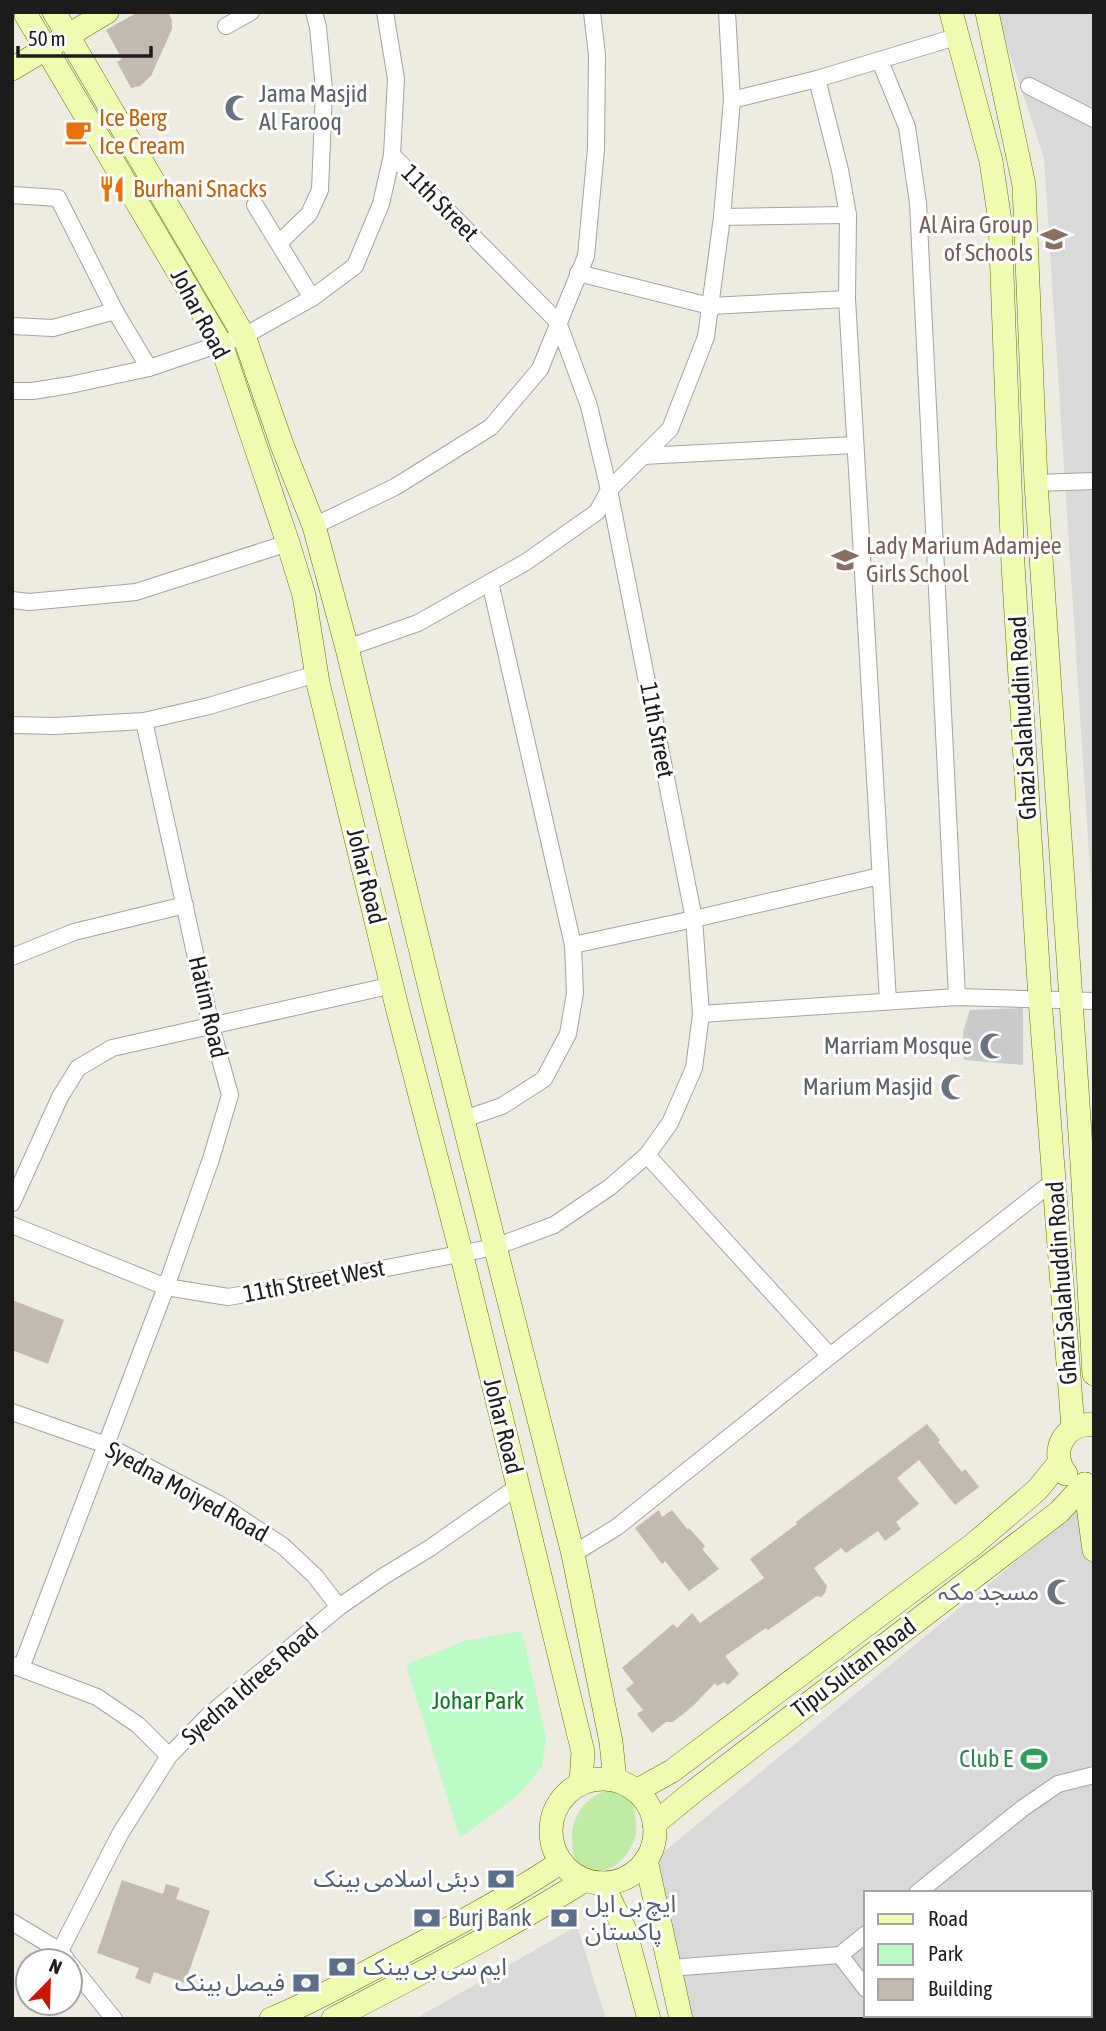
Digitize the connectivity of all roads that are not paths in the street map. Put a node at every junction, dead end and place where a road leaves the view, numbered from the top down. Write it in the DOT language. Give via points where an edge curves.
graph roads {
  1 [pos="54,12"];
  2 [pos="107,12"];
  3 [pos="250,12"];
  4 [pos="314,12"];
  5 [pos="385,12"];
  6 [pos="592,12"];
  7 [pos="727,12"];
  8 [pos="951,12"];
  9 [pos="987,12"];
  10 [pos="23,17"];
  11 [pos="226,26"];
  12 [pos="67,35"];
  13 [pos="959,36"];
  14 [pos="45,48"];
  15 [pos="880,61"];
  16 [pos="12,69"];
  17 [pos="817,79"];
  18 [pos="1029,86"];
  19 [pos="732,100"];
  20 [pos="1094,119"];
  21 [pos="391,155"];
  22 [pos="12,195"];
  23 [pos="255,205"];
  24 [pos="848,215"];
  25 [pos="722,217"];
  26 [pos="279,243"];
  27 [pos="578,273"];
  28 [pos="313,298"];
  29 [pos="847,299"];
  30 [pos="710,306"];
  31 [pos="115,312"];
  32 [pos="558,322"];
  33 [pos="12,326"];
  34 [pos="244,337"];
  35 [pos="221,344"];
  36 [pos="149,368"];
  37 [pos="12,391"];
  38 [pos="855,444"];
  39 [pos="643,456"];
  40 [pos="1094,481"];
  41 [pos="1036,482"];
  42 [pos="609,490"];
  43 [pos="314,526"];
  44 [pos="288,543"];
  45 [pos="491,582"];
  46 [pos="12,600"];
  47 [pos="347,648"];
  48 [pos="352,672"];
  49 [pos="317,679"];
  50 [pos="144,721"];
  51 [pos="12,725"];
  52 [pos="880,876"];
  53 [pos="185,905"];
  54 [pos="694,919"];
  55 [pos="573,945"];
  56 [pos="13,951"];
  57 [pos="395,996"];
  58 [pos="432,997"];
  59 [pos="957,998"];
  60 [pos="1040,999"];
  61 [pos="888,1001"];
  62 [pos="1070,1001"];
  63 [pos="1094,1001"];
  64 [pos="701,1014"];
  65 [pos="211,1026"];
  66 [pos="464,1119"];
  67 [pos="647,1155"];
  68 [pos="1054,1181"];
  69 [pos="12,1203"];
  70 [pos="12,1225"];
  71 [pos="495,1247"];
  72 [pos="461,1252"];
  73 [pos="166,1287"];
  74 [pos="830,1356"];
  75 [pos="1094,1374"];
  76 [pos="12,1412"];
  77 [pos="1083,1427"];
  78 [pos="106,1445"];
  79 [pos="1059,1463"];
  80 [pos="1089,1483"];
  81 [pos="517,1487"];
  82 [pos="1094,1550"];
  83 [pos="573,1554"];
  84 [pos="339,1607"];
  85 [pos="17,1667"];
  86 [pos="169,1756"];
  87 [pos="1094,1775"];
  88 [pos="615,1780"];
  89 [pos="581,1783"];
  90 [pos="636,1791"];
  91 [pos="654,1824"];
  92 [pos="646,1860"];
  93 [pos="561,1862"];
  94 [pos="593,1881"];
  95 [pos="919,1891"];
  96 [pos="12,1922"];
  97 [pos="864,1936"];
  98 [pos="48,1947"];
  99 [pos="71,1947"];
  100 [pos="840,1955"];
  101 [pos="670,1968"];
  102 [pos="84,1982"];
  103 [pos="864,1986"];
  104 [pos="114,2019"];
  105 [pos="271,2019"];
  106 [pos="332,2019"];
  107 [pos="649,2019"];
  108 [pos="681,2019"];
  1 -- 12 [label="street, Johar Road"];
  2 -- 12 [label="street"];
  3 -- 11 [label="street"];
  4 -- 26 [label="street" via="324,90 320,190 309,214"];
  5 -- 21 [label="street" via="396,79"];
  6 -- 27 [label="street" via="597,55 596,149 586,256"];
  7 -- 19 [label="street"];
  8 -- 13 [label="street, Ghazi Salahuddin Road"];
  9 -- 41 [label="street, Ghazi Salahuddin Road" via="1024,185"];
  10 -- 14 [label="street, Johar Road"];
  12 -- 14 [label="street"];
  12 -- 34 [label="street, Johar Road"];
  13 -- 15 [label="street"];
  13 -- 60 [label="street, Ghazi Salahuddin Road" via="991,161 1000,220 1013,565"];
  14 -- 16 [label="street"];
  14 -- 35 [label="street, Johar Road"];
  15 -- 17 [label="street"];
  15 -- 59 [label="street" via="907,127 918,203"];
  17 -- 19 [label="street"];
  17 -- 24 [label="street"];
  18 -- 20 [label="street"];
  19 -- 25 [label="street"];
  21 -- 28 [label="street" via="381,204 355,266"];
  21 -- 32 [label="street, 11th Street"];
  22 -- 31 [label="street" via="58,198"];
  23 -- 26 [label="street"];
  24 -- 25 [label="street"];
  24 -- 29 [label="street"];
  25 -- 30 [label="street"];
  26 -- 28 [label="street"];
  27 -- 30 [label="street"];
  27 -- 32 [label="street"];
  28 -- 34 [label="street"];
  29 -- 30 [label="street"];
  29 -- 38 [label="street"];
  30 -- 39 [label="street" via="706,338 670,429"];
  31 -- 33 [label="street" via="53,328"];
  31 -- 36 [label="street"];
  32 -- 42 [label="street, 11th Street" via="589,406"];
  32 -- 43 [label="street" via="540,369 491,427 396,486"];
  34 -- 35 [label="street"];
  34 -- 43 [label="street, Johar Road"];
  35 -- 36 [label="street"];
  35 -- 44 [label="street, Johar Road"];
  36 -- 37 [label="street" via="70,385"];
  38 -- 39 [label="street"];
  38 -- 52 [label="street"];
  39 -- 42 [label="street"];
  40 -- 41 [label="street"];
  41 -- 62 [label="street, Ghazi Salahuddin Road"];
  42 -- 45 [label="street" via="597,512"];
  42 -- 54 [label="street, 11th Street"];
  43 -- 47 [label="street, Johar Road"];
  44 -- 46 [label="street" via="136,592"];
  44 -- 49 [label="street, Johar Road" via="304,595"];
  45 -- 47 [label="street" via="418,623"];
  45 -- 55 [label="street"];
  47 -- 48 [label="street, Johar Road"];
  48 -- 49 [label="street"];
  48 -- 58 [label="street, Johar Road"];
  49 -- 50 [label="street"];
  49 -- 57 [label="street, Johar Road"];
  50 -- 51 [label="street"];
  50 -- 53 [label="street, Hatim Road"];
  52 -- 54 [label="street"];
  52 -- 61 [label="street"];
  53 -- 56 [label="street"];
  53 -- 65 [label="street, Hatim Road"];
  54 -- 55 [label="street"];
  54 -- 64 [label="street, 11th Street"];
  55 -- 66 [label="street" via="575,993 568,1034 544,1079 502,1106"];
  57 -- 58 [label="street"];
  57 -- 65 [label="street"];
  57 -- 72 [label="street, Johar Road"];
  58 -- 66 [label="street, Johar Road"];
  59 -- 60 [label="street"];
  59 -- 61 [label="street"];
  60 -- 62 [label="street"];
  60 -- 68 [label="street, Ghazi Salahuddin Road"];
  61 -- 64 [label="street"];
  62 -- 63 [label="street"];
  62 -- 75 [label="street, Ghazi Salahuddin Road"];
  64 -- 67 [label="street, 11th Street" via="694,1068 670,1123"];
  65 -- 69 [label="street" via="112,1048 78,1068"];
  65 -- 73 [label="street, Hatim Road" via="230,1095"];
  66 -- 71 [label="street, Johar Road"];
  67 -- 71 [label="street, 11th Street" via="554,1225"];
  67 -- 74 [label="street"];
  68 -- 74 [label="street"];
  68 -- 77 [label="street, Ghazi Salahuddin Road"];
  70 -- 73 [label="street, 11th Street West"];
  71 -- 72 [label="street, 11th Street"];
  71 -- 83 [label="street, Johar Road"];
  72 -- 73 [label="street, 11th Street West" via="228,1297"];
  72 -- 81 [label="street, Johar Road"];
  73 -- 78 [label="street, Hatim Road"];
  74 -- 83 [label="street" via="617,1527"];
  76 -- 78 [label="street, Syedna Moiyed Road"];
  77 -- 79 [label="street" via="1066,1433 1059,1447"];
  78 -- 84 [label="street, Syedna Moiyed Road" via="219,1504 283,1546"];
  78 -- 85 [label="street, Hatim Road"];
  79 -- 80 [label="street" via="1069,1477"];
  79 -- 90 [label="street, Tipu Sultan Road" via="1037,1490 974,1544 672,1771"];
  80 -- 82 [label="street"];
  80 -- 91 [label="street, Tipu Sultan Road" via="1059,1511"];
  81 -- 84 [label="street, Syedna Idrees Road"];
  81 -- 89 [label="street, Johar Road" via="583,1752"];
  83 -- 88 [label="street, Johar Road"];
  84 -- 86 [label="street, Syedna Idrees Road" via="209,1715"];
  85 -- 86 [label="street" via="97,1698 138,1725"];
  86 -- 99 [label="street, Syedna Idrees Road" via="120,1834"];
  87 -- 95 [label="street" via="1058,1784"];
  88 -- 89 [label="street"];
  88 -- 90 [label="street"];
  89 -- 93 [label="street" via="558,1803 552,1818 553,1848"];
  90 -- 91 [label="street"];
  91 -- 92 [label="street"];
  92 -- 94 [label="street" via="619,1880"];
  92 -- 101 [label="street"];
  93 -- 94 [label="street"];
  93 -- 105 [label="street" via="439,1934"];
  94 -- 106 [label="street"];
  94 -- 107 [label="street" via="625,1930"];
  96 -- 98 [label="street"];
  97 -- 100 [label="street"];
  100 -- 101 [label="street"];
  100 -- 103 [label="street"];
  101 -- 108 [label="street"];
  102 -- 104 [label="street"];
}
